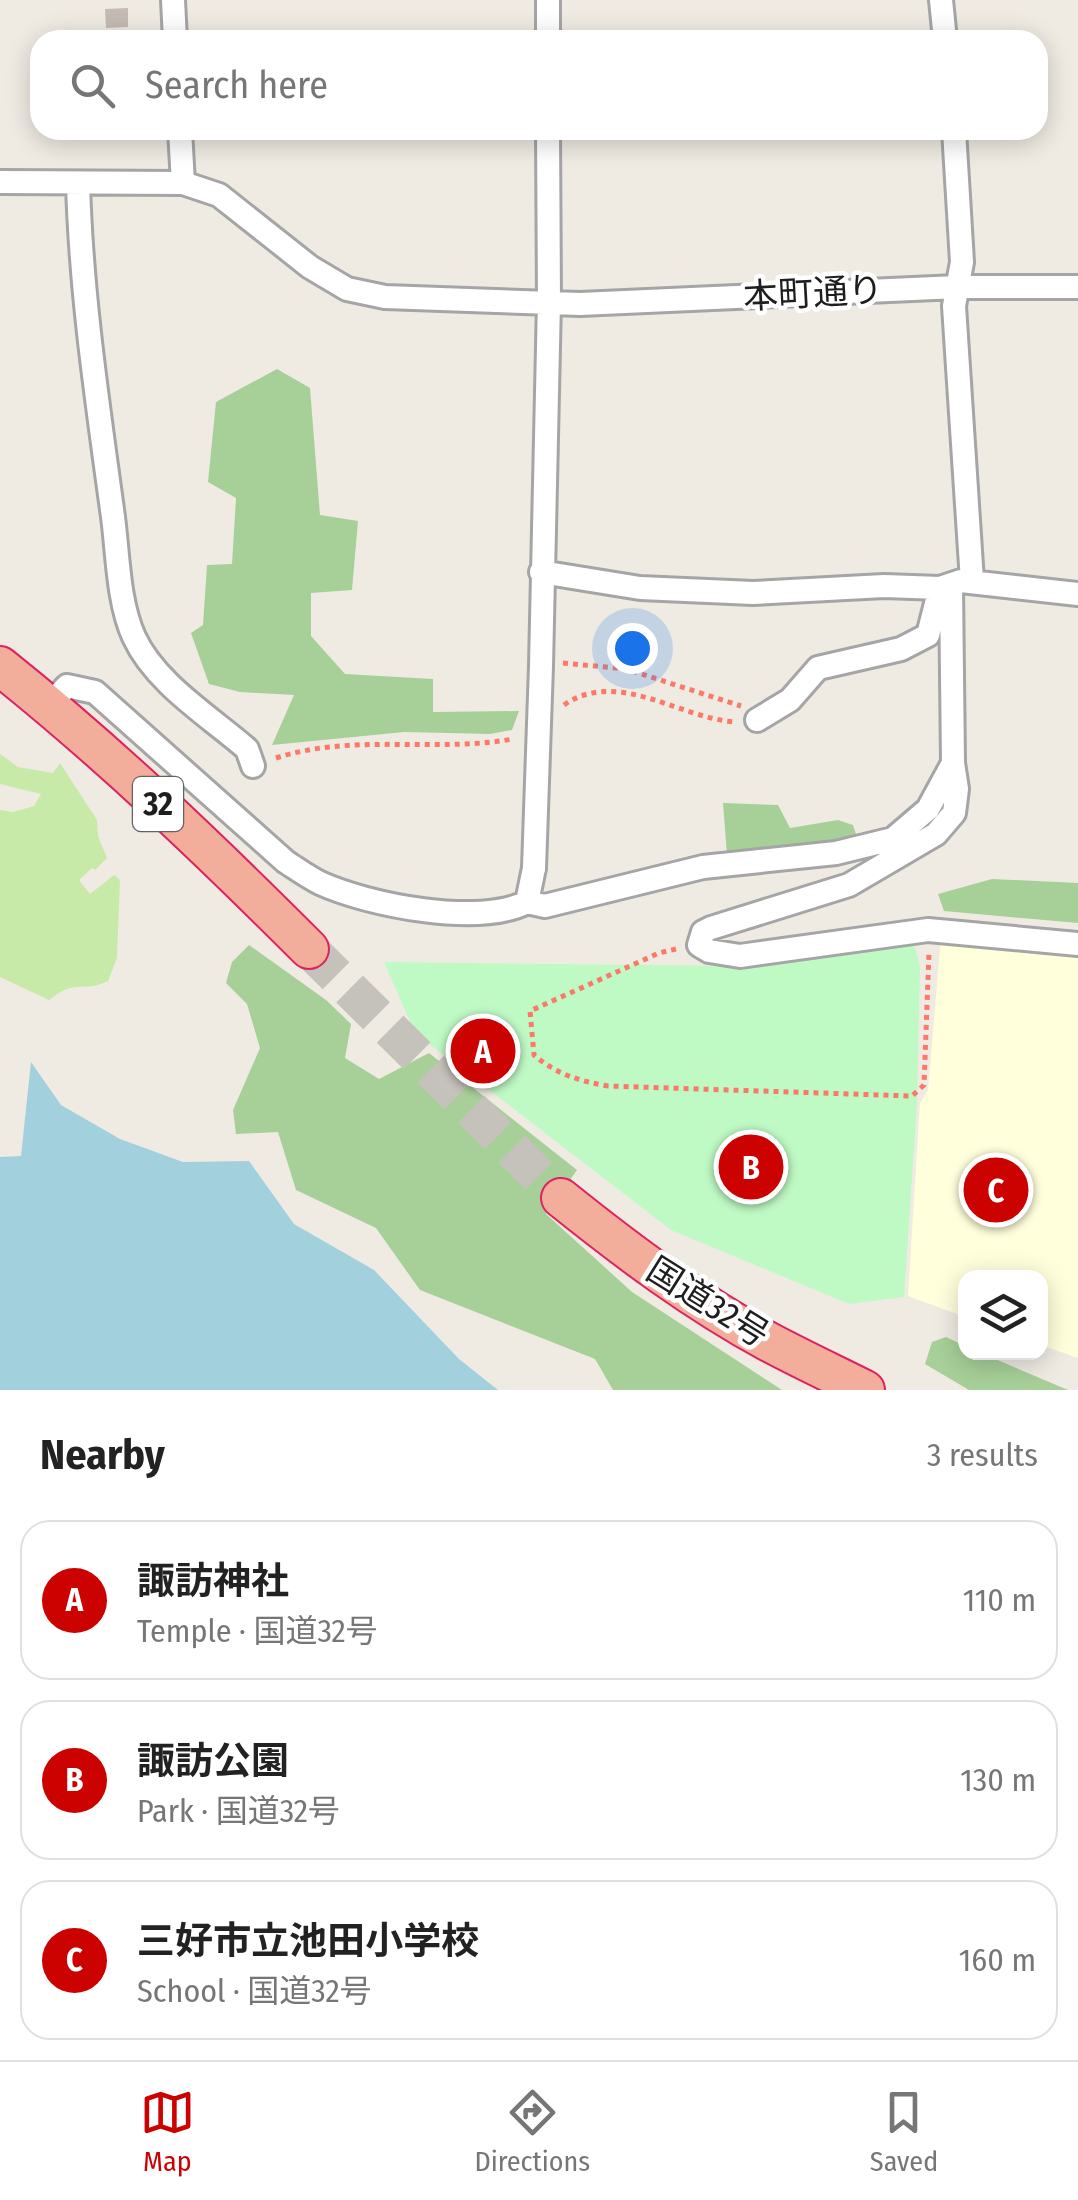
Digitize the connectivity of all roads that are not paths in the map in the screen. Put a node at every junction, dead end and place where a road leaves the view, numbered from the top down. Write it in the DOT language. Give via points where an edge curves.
graph roads {
  1 [pos="172,0"];
  2 [pos="548,0"];
  3 [pos="941,0"];
  4 [pos="174,30"];
  5 [pos="548,30"];
  6 [pos="944,30"];
  7 [pos="181,140"];
  8 [pos="548,140"];
  9 [pos="955,140"];
  10 [pos="0,182"];
  11 [pos="78,183"];
  12 [pos="183,183"];
  13 [pos="957,287"];
  14 [pos="1078,288"];
  15 [pos="548,301"];
  16 [pos="541,572"];
  17 [pos="954,585"];
  18 [pos="1078,594"];
  19 [pos="0,666"];
  20 [pos="49,705"];
  21 [pos="765,716"];
  22 [pos="953,763"];
  23 [pos="252,766"];
  24 [pos="527,902"];
  25 [pos="1078,944"];
  26 [pos="309,949"];
  27 [pos="560,1198"];
  28 [pos="866,1390"];
  1 -- 4 [label="street"];
  2 -- 5 [label="street"];
  3 -- 6 [label="street"];
  7 -- 12 [label="street"];
  8 -- 15 [label="street"];
  9 -- 13 [label="street" via="962,262"];
  10 -- 11 [label="street"];
  11 -- 12 [label="street"];
  11 -- 23 [label="street" via="104,451 134,636 156,671 247,749"];
  12 -- 15 [label="street, 本町通り" via="218,195 347,288 385,297"];
  13 -- 14 [label="street, 本町通り"];
  13 -- 15 [label="street, 本町通り"];
  13 -- 17 [label="street"];
  15 -- 16 [label="street"];
  16 -- 17 [label="street" via="640,588 753,594"];
  16 -- 24 [label="street, bridge" via="534,868"];
  17 -- 18 [label="street"];
  17 -- 21 [label="street" via="928,635 901,649 818,668"];
  17 -- 22 [label="street"];
  19 -- 20 [label="highway, 32"];
  20 -- 24 [label="street" via="67,686 95,692 286,862 320,883 381,904 479,915"];
  20 -- 26 [label="highway, 32"];
  22 -- 24 [label="street" via="928,809 893,839 836,853 703,868 545,906"];
  22 -- 25 [label="street" via="954,813 936,834 849,885 703,932 699,945 740,956 928,930"];
  27 -- 28 [label="highway, 国道32号" via="690,1294"];
}
